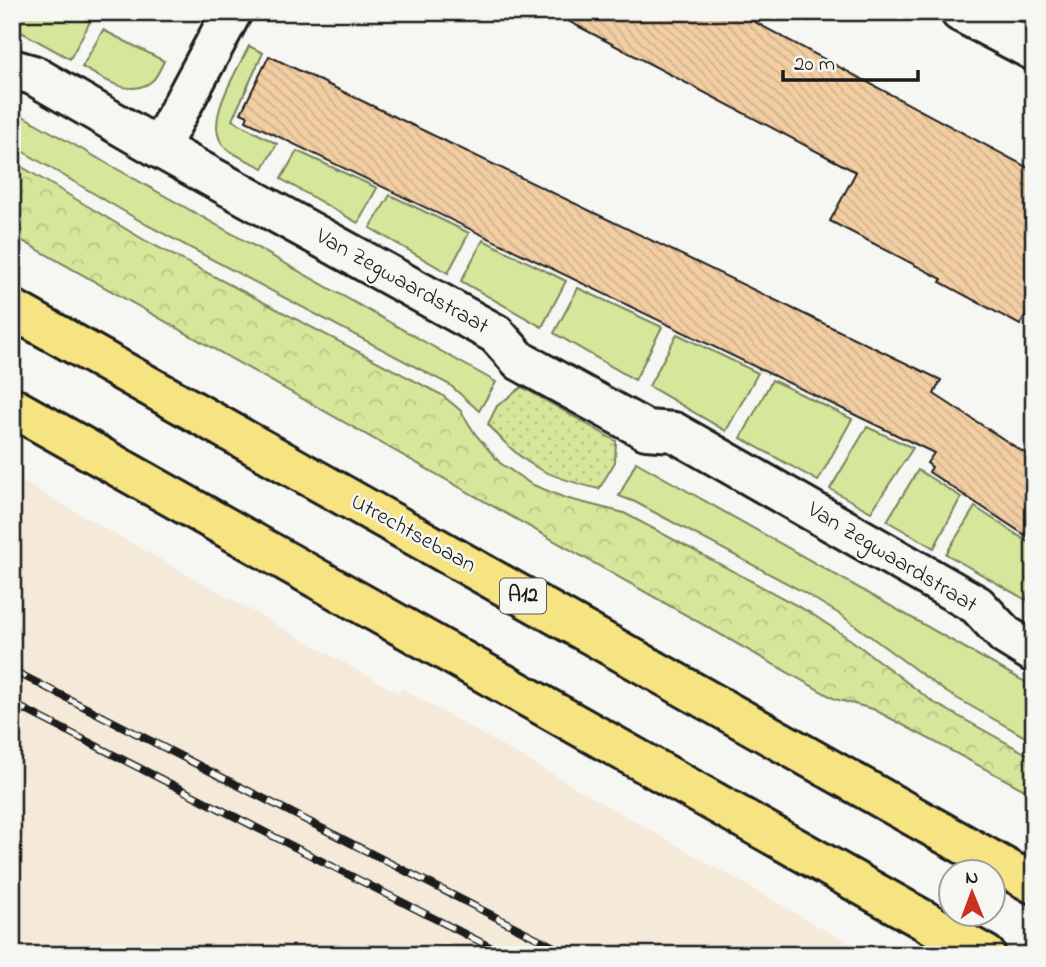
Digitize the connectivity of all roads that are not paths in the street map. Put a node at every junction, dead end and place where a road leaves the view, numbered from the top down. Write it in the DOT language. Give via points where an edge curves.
graph roads {
  1 [pos="232,12"];
  2 [pos="960,12"];
  3 [pos="1034,51"];
  4 [pos="12,69"];
  5 [pos="159,148"];
  6 [pos="12,309"];
  7 [pos="12,407"];
  8 [pos="1034,653"];
  9 [pos="1034,884"];
  10 [pos="985,955"];
  1 -- 5 [label="street"];
  2 -- 3 [label="street"];
  4 -- 5 [label="street, Van Zegwaardstraat" via="33,75"];
  5 -- 8 [label="street, Van Zegwaardstraat" via="496,334 520,361 646,430 674,432 953,591"];
  6 -- 9 [label="highway, Utrechtsebaan / A12"];
  7 -- 10 [label="highway"];
}
